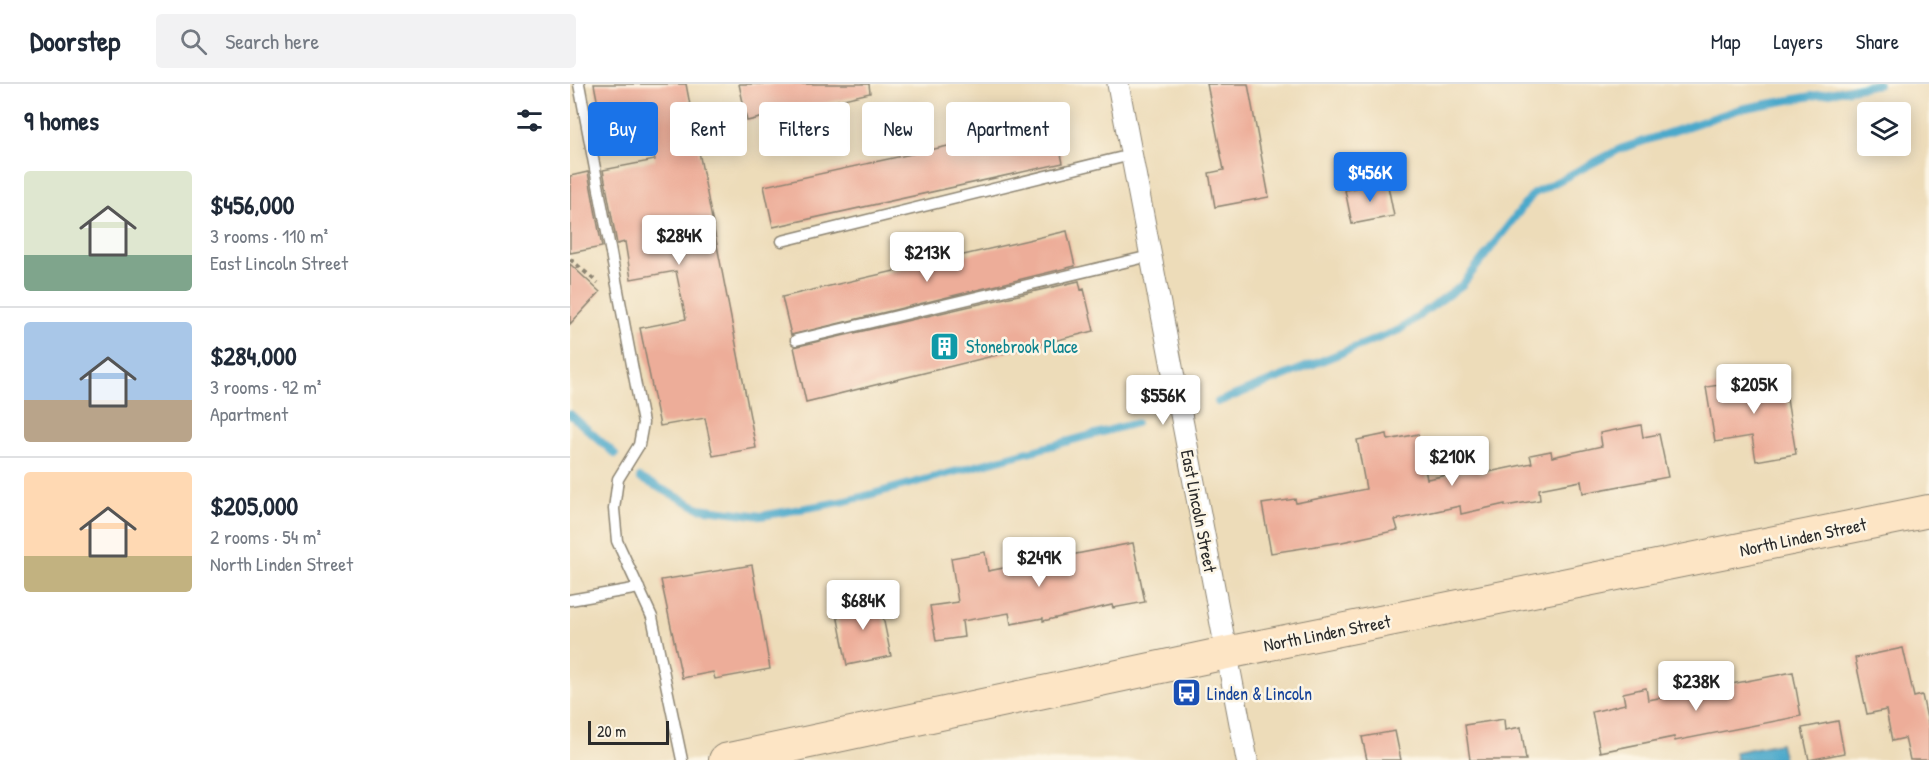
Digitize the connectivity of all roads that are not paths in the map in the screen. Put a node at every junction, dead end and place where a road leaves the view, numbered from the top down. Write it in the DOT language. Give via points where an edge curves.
graph roads {
  1 [pos="579,84"];
  2 [pos="1118,84"];
  3 [pos="1131,155"];
  4 [pos="782,241"];
  5 [pos="1150,256"];
  6 [pos="796,340"];
  7 [pos="1929,511"];
  8 [pos="639,588"];
  9 [pos="570,600"];
  10 [pos="1226,653"];
  11 [pos="682,760"];
  12 [pos="725,760"];
  13 [pos="1247,760"];
  1 -- 8 [label="lane" via="643,423 639,445 618,479 614,509 617,541"];
  2 -- 3 [label="street, East Lincoln Street"];
  3 -- 4 [label="lane"];
  3 -- 5 [label="street, East Lincoln Street"];
  5 -- 6 [label="lane"];
  5 -- 10 [label="street, East Lincoln Street"];
  7 -- 10 [label="main road, North Linden Street"];
  8 -- 9 [label="lane"];
  8 -- 11 [label="lane" via="652,617"];
  10 -- 12 [label="main road, North Linden Street"];
  10 -- 13 [label="street, East Lincoln Street"];
}
